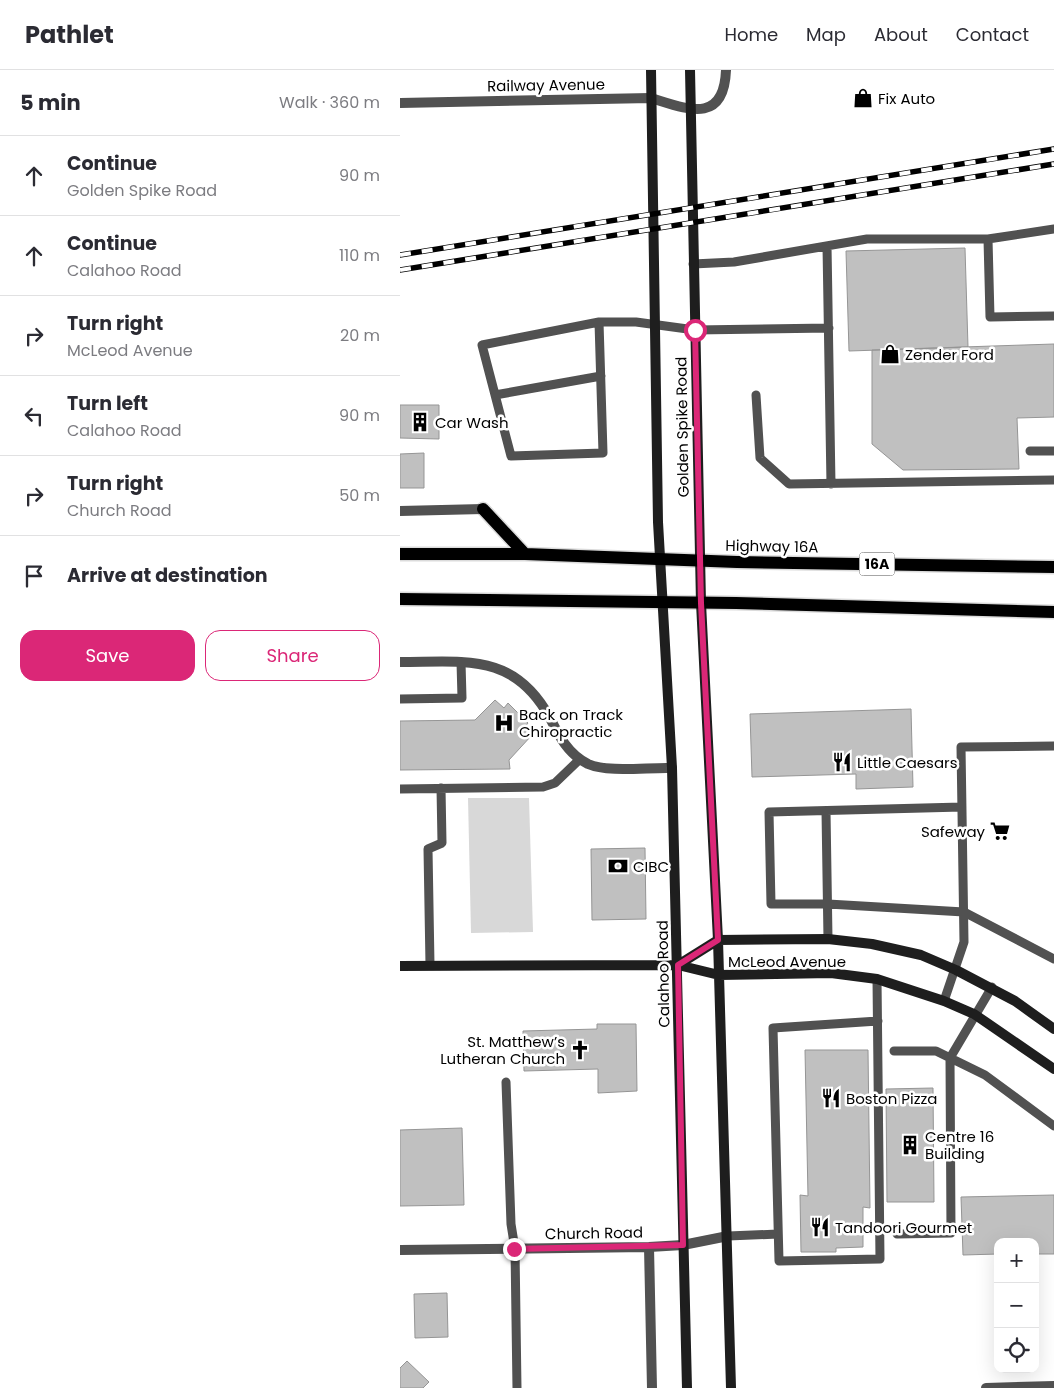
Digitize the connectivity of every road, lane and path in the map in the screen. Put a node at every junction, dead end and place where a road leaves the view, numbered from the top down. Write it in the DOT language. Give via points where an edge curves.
graph roads {
  1 [pos="651,70"];
  2 [pos="690,70"];
  3 [pos="726,70"];
  4 [pos="651,98"];
  5 [pos="400,103"];
  6 [pos="690,110"];
  7 [pos="1054,229"];
  8 [pos="988,239"];
  9 [pos="827,246"];
  10 [pos="693,264"];
  11 [pos="1054,316"];
  12 [pos="600,322"];
  13 [pos="655,325"];
  14 [pos="828,328"];
  15 [pos="695,330"];
  16 [pos="601,376"];
  17 [pos="756,394"];
  18 [pos="495,395"];
  19 [pos="1030,451"];
  20 [pos="1054,451"];
  21 [pos="1054,480"];
  22 [pos="831,484"];
  23 [pos="483,509"];
  24 [pos="400,510"];
  25 [pos="400,554"];
  26 [pos="525,554"];
  27 [pos="660,559"];
  28 [pos="700,560"];
  29 [pos="1054,567"];
  30 [pos="400,599"];
  31 [pos="663,602"];
  32 [pos="701,603"];
  33 [pos="1054,612"];
  34 [pos="400,662"];
  35 [pos="461,662"];
  36 [pos="400,699"];
  37 [pos="1054,746"];
  38 [pos="580,759"];
  39 [pos="672,768"];
  40 [pos="441,788"];
  41 [pos="400,789"];
  42 [pos="962,807"];
  43 [pos="826,811"];
  44 [pos="828,904"];
  45 [pos="964,912"];
  46 [pos="828,939"];
  47 [pos="718,940"];
  48 [pos="1054,959"];
  49 [pos="430,965"];
  50 [pos="678,965"];
  51 [pos="400,966"];
  52 [pos="956,970"];
  53 [pos="719,975"];
  54 [pos="877,980"];
  55 [pos="992,987"];
  56 [pos="944,1000"];
  57 [pos="974,1014"];
  58 [pos="878,1021"];
  59 [pos="1054,1029"];
  60 [pos="894,1051"];
  61 [pos="950,1058"];
  62 [pos="1054,1069"];
  63 [pos="506,1082"];
  64 [pos="1054,1126"];
  65 [pos="778,1234"];
  66 [pos="897,1234"];
  67 [pos="728,1236"];
  68 [pos="683,1245"];
  69 [pos="649,1247"];
  70 [pos="514,1249"];
  71 [pos="400,1250"];
  72 [pos="1054,1386"];
  73 [pos="517,1388"];
  74 [pos="652,1388"];
  75 [pos="687,1388"];
  76 [pos="731,1388"];
  77 [pos="986,1388"];
  1 -- 4 [label="main road, Golden Spike Road"];
  2 -- 6 [label="main road, Golden Spike Road"];
  3 -- 6 [label="street" via="724,89 719,98 711,106"];
  4 -- 5 [label="street, Railway Avenue"];
  4 -- 6 [label="street, Railway Avenue"];
  4 -- 13 [label="main road, Golden Spike Road"];
  6 -- 10 [label="main road, Golden Spike Road"];
  7 -- 8 [label="lane"];
  8 -- 9 [label="lane" via="867,239"];
  8 -- 11 [label="lane" via="990,317"];
  9 -- 10 [label="lane" via="734,262"];
  9 -- 14 [label="lane"];
  10 -- 15 [label="main road, Golden Spike Road"];
  12 -- 13 [label="lane"];
  12 -- 16 [label="lane"];
  12 -- 18 [label="lane" via="482,344"];
  13 -- 15 [label="lane"];
  13 -- 27 [label="main road, Golden Spike Road"];
  14 -- 15 [label="lane"];
  14 -- 22 [label="lane"];
  15 -- 28 [label="main road, Golden Spike Road"];
  16 -- 18 [label="lane"];
  16 -- 18 [label="lane" via="603,453 511,456"];
  17 -- 22 [label="lane" via="760,458 789,484"];
  19 -- 20 [label="lane"];
  21 -- 22 [label="lane"];
  23 -- 24 [label="street"];
  23 -- 26 [label="main road"];
  25 -- 26 [label="main road, Highway 16A / 16A"];
  26 -- 27 [label="main road, Highway 16A / 16A"];
  27 -- 28 [label="main road, Highway 16A / 16A"];
  27 -- 31 [label="main road, Calahoo Road"];
  28 -- 29 [label="main road, Highway 16A / 16A"];
  28 -- 32 [label="main road, Golden Spike Road"];
  30 -- 31 [label="main road"];
  31 -- 32 [label="main road"];
  31 -- 39 [label="main road, Calahoo Road"];
  32 -- 33 [label="main road"];
  32 -- 47 [label="main road"];
  34 -- 35 [label="street"];
  35 -- 36 [label="lane" via="462,698"];
  35 -- 38 [label="street" via="488,665 519,679 539,698 563,743"];
  37 -- 42 [label="lane" via="961,747"];
  38 -- 39 [label="street" via="602,768"];
  38 -- 40 [label="lane" via="555,783 542,787"];
  39 -- 50 [label="main road, Calahoo Road"];
  40 -- 41 [label="lane"];
  40 -- 49 [label="lane" via="442,843 428,849"];
  42 -- 43 [label="lane"];
  42 -- 45 [label="lane"];
  43 -- 44 [label="lane"];
  43 -- 44 [label="lane" via="769,812 771,904"];
  44 -- 45 [label="lane"];
  44 -- 46 [label="lane"];
  45 -- 48 [label="lane"];
  45 -- 52 [label="lane" via="964,942"];
  46 -- 47 [label="main road, McLeod Avenue"];
  46 -- 52 [label="main road, McLeod Avenue" via="872,944 921,955"];
  47 -- 50 [label="main road, McLeod Avenue"];
  47 -- 53 [label="main road"];
  49 -- 50 [label="main road, McLeod Avenue"];
  49 -- 51 [label="main road, McLeod Avenue"];
  50 -- 53 [label="main road, McLeod Avenue"];
  50 -- 68 [label="main road, Calahoo Road"];
  52 -- 55 [label="main road, McLeod Avenue"];
  52 -- 56 [label="lane"];
  53 -- 54 [label="main road, McLeod Avenue" via="831,973"];
  53 -- 67 [label="main road"];
  54 -- 56 [label="main road, McLeod Avenue"];
  54 -- 58 [label="lane"];
  55 -- 57 [label="lane"];
  55 -- 59 [label="main road, McLeod Avenue"];
  56 -- 57 [label="main road, McLeod Avenue"];
  57 -- 61 [label="lane"];
  57 -- 62 [label="main road, McLeod Avenue"];
  58 -- 65 [label="lane" via="773,1028"];
  58 -- 65 [label="lane" via="880,1259 779,1261"];
  60 -- 61 [label="lane" via="936,1051"];
  61 -- 64 [label="lane" via="985,1075"];
  61 -- 66 [label="lane" via="951,1232"];
  63 -- 70 [label="lane"];
  65 -- 67 [label="lane"];
  67 -- 68 [label="street, Church Road"];
  67 -- 76 [label="main road"];
  68 -- 69 [label="street, Church Road"];
  68 -- 75 [label="main road, Calahoo Road"];
  69 -- 70 [label="street, Church Road"];
  69 -- 74 [label="street"];
  70 -- 71 [label="street, Church Road"];
  70 -- 73 [label="lane"];
  72 -- 77 [label="street"];
}
